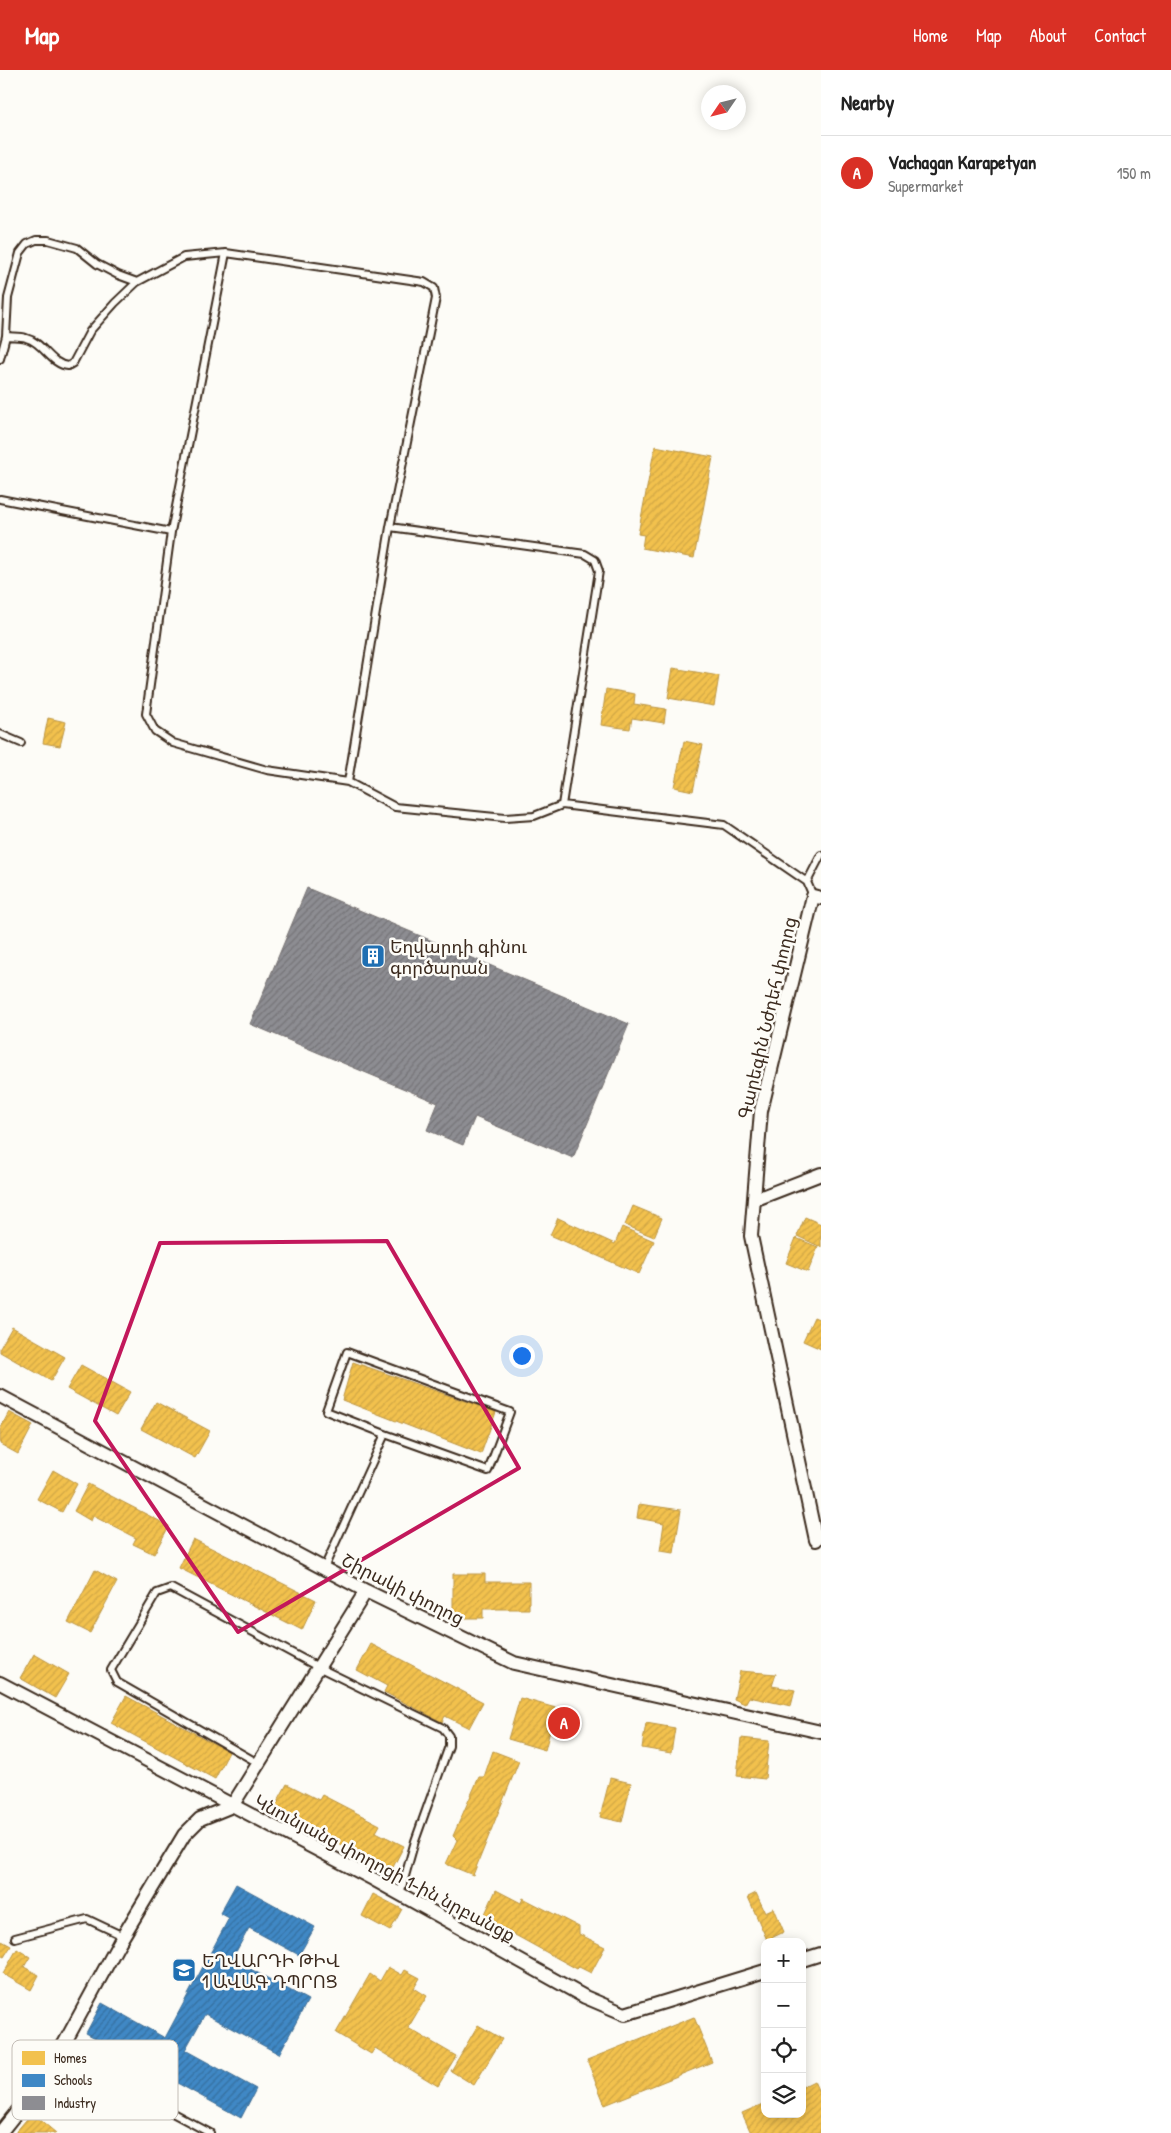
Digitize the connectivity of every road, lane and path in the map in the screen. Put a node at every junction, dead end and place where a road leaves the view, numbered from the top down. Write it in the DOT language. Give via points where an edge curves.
graph roads {
  1 [pos="226,253"];
  2 [pos="137,282"];
  3 [pos="6,336"];
  4 [pos="0,359"];
  5 [pos="0,499"];
  6 [pos="390,527"];
  7 [pos="171,532"];
  8 [pos="0,734"];
  9 [pos="20,743"];
  10 [pos="348,782"];
  11 [pos="562,805"];
  12 [pos="821,854"];
  13 [pos="807,882"];
  14 [pos="817,897"];
  15 [pos="821,1174"];
  16 [pos="754,1200"];
  17 [pos="0,1396"];
  18 [pos="385,1434"];
  19 [pos="816,1540"];
  20 [pos="324,1568"];
  21 [pos="366,1591"];
  22 [pos="318,1667"];
  23 [pos="0,1683"];
  24 [pos="821,1732"];
  25 [pos="258,1763"];
  26 [pos="232,1806"];
  27 [pos="400,1894"];
  28 [pos="123,1936"];
  29 [pos="15,1938"];
  30 [pos="821,1954"];
  31 [pos="806,1959"];
  32 [pos="761,1973"];
  33 [pos="66,2040"];
  34 [pos="178,2116"];
  35 [pos="12,2117"];
  36 [pos="0,2133"];
  37 [pos="210,2133"];
  1 -- 2 [label="lane" via="184,257"];
  1 -- 6 [label="lane" via="424,282 434,288 436,298"];
  1 -- 7 [label="lane"];
  2 -- 3 [label="lane" via="90,331 73,363 68,366 61,366 26,338"];
  2 -- 3 [label="lane" via="111,272 77,248 36,240 27,244 20,253 8,298"];
  3 -- 4 [label="lane"];
  5 -- 7 [label="lane"];
  6 -- 10 [label="lane"];
  6 -- 11 [label="lane" via="585,554 595,560 599,571"];
  7 -- 10 [label="lane" via="146,714 156,731 173,743 267,770"];
  8 -- 9 [label="lane"];
  10 -- 11 [label="lane" via="395,807 505,818 534,816"];
  11 -- 13 [label="lane" via="724,825"];
  12 -- 13 [label="lane"];
  13 -- 14 [label="lane"];
  14 -- 16 [label="street, Գարեգին Նժդեհ փողոց" via="761,1111"];
  15 -- 16 [label="street"];
  16 -- 19 [label="street, Գարեգին Նժդեհ փողոց" via="751,1236"];
  17 -- 20 [label="street, Շիրակի փողոց"];
  18 -- 18 [label="lane" via="326,1411 347,1352 510,1412 488,1471"];
  18 -- 20 [label="lane"];
  20 -- 21 [label="street, Շիրակի փողոց"];
  21 -- 22 [label="street"];
  21 -- 24 [label="street, Շիրակի փողոց" via="514,1663"];
  22 -- 25 [label="street"];
  22 -- 25 [label="lane" via="171,1588 156,1593 111,1670 117,1682"];
  22 -- 27 [label="lane" via="443,1728 449,1736 450,1746 415,1841"];
  23 -- 26 [label="street, Կնունյանց փողոցի 1-ին նրբանցք"];
  25 -- 26 [label="street"];
  26 -- 27 [label="street, Կնունյանց փողոցի 1-ին նրբանցք"];
  26 -- 28 [label="street" via="200,1819 184,1835"];
  27 -- 32 [label="street, Կնունյանց փողոցի 1-ին նրբանցք" via="586,1997 624,2014"];
  28 -- 29 [label="lane" via="87,1919"];
  28 -- 33 [label="street"];
  30 -- 31 [label="street"];
  34 -- 37 [label="lane"];
  35 -- 36 [label="street"];
}
